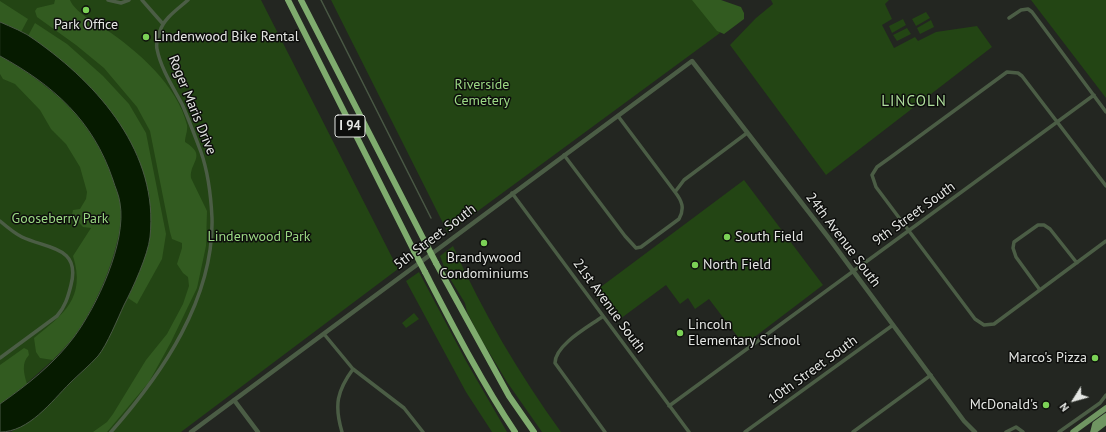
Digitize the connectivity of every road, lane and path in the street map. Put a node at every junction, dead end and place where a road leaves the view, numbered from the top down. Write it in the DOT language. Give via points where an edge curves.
graph roads {
  1 [pos="108,0"];
  2 [pos="129,0"];
  3 [pos="142,0"];
  4 [pos="188,0"];
  5 [pos="288,0"];
  6 [pos="301,0"];
  7 [pos="1009,18"];
  8 [pos="163,24"];
  9 [pos="692,61"];
  10 [pos="1094,96"];
  11 [pos="1106,112"];
  12 [pos="618,116"];
  13 [pos="1057,123"];
  14 [pos="746,133"];
  15 [pos="564,155"];
  16 [pos="1106,186"];
  17 [pos="675,192"];
  18 [pos="512,193"];
  19 [pos="0,221"];
  20 [pos="909,231"];
  21 [pos="1106,241"];
  22 [pos="1077,262"];
  23 [pos="854,272"];
  24 [pos="1040,290"];
  25 [pos="602,317"];
  26 [pos="892,325"];
  27 [pos="324,334"];
  28 [pos="0,358"];
  29 [pos="353,369"];
  30 [pos="930,375"];
  31 [pos="1106,395"];
  32 [pos="234,400"];
  33 [pos="669,406"];
  34 [pos="1106,408"];
  35 [pos="1106,416"];
  36 [pos="1106,422"];
  37 [pos="111,432"];
  38 [pos="191,432"];
  39 [pos="258,432"];
  40 [pos="342,432"];
  41 [pos="423,432"];
  42 [pos="515,432"];
  43 [pos="534,432"];
  44 [pos="606,432"];
  45 [pos="689,432"];
  46 [pos="745,432"];
  47 [pos="853,432"];
  48 [pos="975,432"];
  49 [pos="1006,432"];
  50 [pos="1023,432"];
  51 [pos="1059,432"];
  52 [pos="1073,432"];
  53 [pos="1093,432"];
  1 -- 2 [label="street" via="121,3"];
  3 -- 8 [label="street"];
  4 -- 8 [label="street"];
  5 -- 42 [label="highway, I 94, bridge" via="468,355"];
  6 -- 43 [label="highway, I 94, bridge" via="436,263 506,390"];
  7 -- 10 [label="street" via="1021,10 1028,9 1032,12"];
  8 -- 37 [label="street, Roger Maris Drive" via="157,48 202,154 212,218 210,246 203,281 185,325 156,377"];
  9 -- 12 [label="street, 5th Street South"];
  9 -- 14 [label="street, 24th Avenue South"];
  10 -- 11 [label="street"];
  10 -- 13 [label="street, 9th Street South"];
  12 -- 15 [label="street, 5th Street South"];
  12 -- 17 [label="street"];
  13 -- 16 [label="street"];
  13 -- 20 [label="street, 9th Street South"];
  13 -- 20 [label="street" via="1022,76 1006,72 874,170 872,180"];
  14 -- 17 [label="street" via="684,180"];
  14 -- 23 [label="street, 24th Avenue South"];
  15 -- 17 [label="street" via="635,247 641,247 679,219 683,213 683,206"];
  15 -- 18 [label="street, 5th Street South"];
  18 -- 25 [label="street, 21st Avenue South"];
  18 -- 27 [label="street, 5th Street South"];
  19 -- 28 [label="street" via="22,237 60,250 71,263 73,271 68,297 57,316"];
  20 -- 23 [label="street, 9th Street South"];
  20 -- 24 [label="street" via="975,318 984,325 994,324"];
  21 -- 22 [label="street"];
  22 -- 24 [label="street"];
  22 -- 24 [label="street" via="1044,225 1038,225 1014,242 1012,248 1016,257"];
  23 -- 26 [label="street, 24th Avenue South"];
  23 -- 33 [label="street, 9th Street South"];
  25 -- 33 [label="street, 21st Avenue South"];
  25 -- 44 [label="street" via="561,348 555,356 555,363"];
  26 -- 30 [label="street, 24th Avenue South"];
  26 -- 46 [label="street, 10th Street South"];
  27 -- 29 [label="street"];
  27 -- 32 [label="street, 5th Street South"];
  29 -- 40 [label="street" via="342,384 339,394 338,418"];
  29 -- 41 [label="street" via="404,408"];
  30 -- 47 [label="street"];
  30 -- 48 [label="street, 24th Avenue South"];
  31 -- 51 [label="street"];
  32 -- 38 [label="street, 5th Street South"];
  32 -- 39 [label="street"];
  33 -- 45 [label="street, 21st Avenue South"];
  34 -- 52 [label="main road"];
  35 -- 53 [label="main road" via="1095,424"];
  36 -- 53 [label="main road"];
  49 -- 50 [label="street" via="1016,427"];
}
